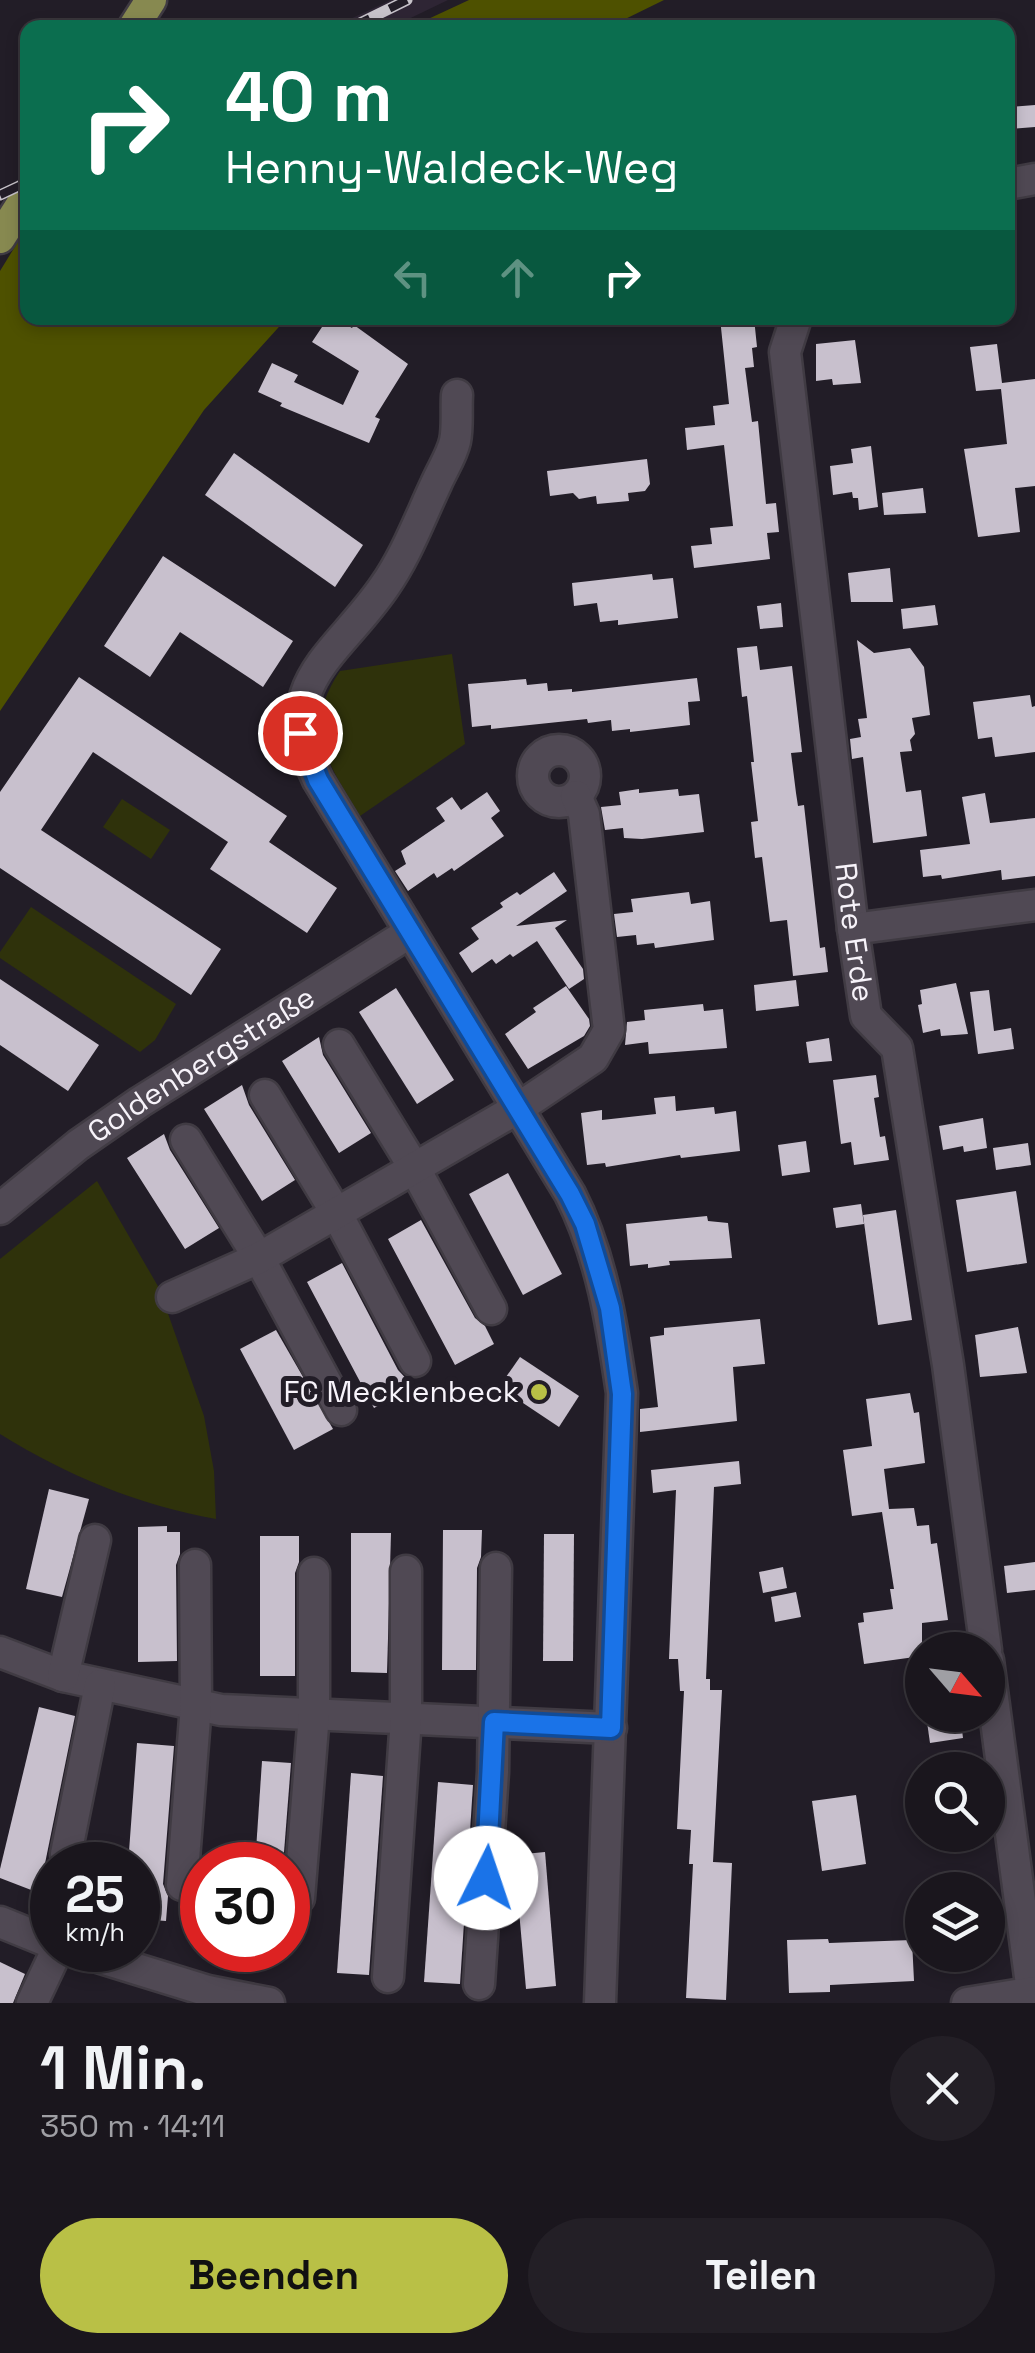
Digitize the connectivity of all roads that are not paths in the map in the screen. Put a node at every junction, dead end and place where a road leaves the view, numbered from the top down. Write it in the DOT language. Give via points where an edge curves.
graph roads {
  1 [pos="20,207"];
  2 [pos="0,238"];
  3 [pos="794,325"];
  4 [pos="457,395"];
  5 [pos="576,796"];
  6 [pos="1035,905"];
  7 [pos="853,929"];
  8 [pos="409,934"];
  9 [pos="339,1044"];
  10 [pos="265,1095"];
  11 [pos="520,1107"];
  12 [pos="186,1140"];
  13 [pos="415,1170"];
  14 [pos="0,1209"];
  15 [pos="337,1214"];
  16 [pos="258,1258"];
  17 [pos="172,1297"];
  18 [pos="491,1309"];
  19 [pos="415,1361"];
  20 [pos="341,1410"];
  21 [pos="95,1540"];
  22 [pos="195,1566"];
  23 [pos="496,1568"];
  24 [pos="406,1571"];
  25 [pos="314,1572"];
  26 [pos="984,1632"];
  27 [pos="4,1664"];
  28 [pos="63,1676"];
  29 [pos="100,1685"];
  30 [pos="208,1707"];
  31 [pos="314,1714"];
  32 [pos="406,1718"];
  33 [pos="494,1722"];
  34 [pos="611,1728"];
  35 [pos="998,1732"];
  36 [pos="68,1842"];
  37 [pos="188,1842"];
  38 [pos="304,1842"];
  39 [pos="0,1922"];
  40 [pos="30,1934"];
  41 [pos="47,1972"];
  42 [pos="136,1972"];
  43 [pos="388,1976"];
  44 [pos="478,1984"];
  45 [pos="1034,1992"];
  46 [pos="207,1997"];
  47 [pos="32,2003"];
  48 [pos="269,2003"];
  49 [pos="600,2003"];
  50 [pos="967,2003"];
  1 -- 2 [label="main road"];
  3 -- 7 [label="street, Rote Erde" via="785,352"];
  4 -- 8 [label="street" via="455,442 411,538 384,586 322,662 301,712 300,733 318,780"];
  5 -- 11 [label="street" via="584,814 609,1030 594,1058"];
  6 -- 7 [label="street"];
  7 -- 26 [label="street, Rote Erde" via="866,1016 897,1048"];
  8 -- 11 [label="street"];
  8 -- 14 [label="street, Goldenbergstraße" via="140,1102"];
  9 -- 13 [label="street"];
  10 -- 15 [label="street"];
  11 -- 13 [label="street"];
  11 -- 34 [label="street" via="585,1224 610,1308 622,1394"];
  12 -- 16 [label="street"];
  13 -- 15 [label="street"];
  13 -- 18 [label="street"];
  15 -- 16 [label="street"];
  15 -- 19 [label="street"];
  16 -- 17 [label="street"];
  16 -- 20 [label="street"];
  21 -- 28 [label="street"];
  22 -- 30 [label="street"];
  23 -- 33 [label="street"];
  24 -- 32 [label="street"];
  25 -- 31 [label="street"];
  27 -- 28 [label="street"];
  28 -- 29 [label="street"];
  29 -- 30 [label="street"];
  29 -- 36 [label="street"];
  30 -- 31 [label="street"];
  30 -- 37 [label="street"];
  31 -- 32 [label="street"];
  31 -- 38 [label="street"];
  32 -- 33 [label="street"];
  32 -- 43 [label="street"];
  33 -- 34 [label="street"];
  33 -- 44 [label="street"];
  34 -- 49 [label="street"];
  35 -- 45 [label="street"];
  39 -- 40 [label="street"];
  41 -- 47 [label="street"];
  42 -- 46 [label="street"];
  45 -- 50 [label="street"];
  46 -- 48 [label="street"];
}
